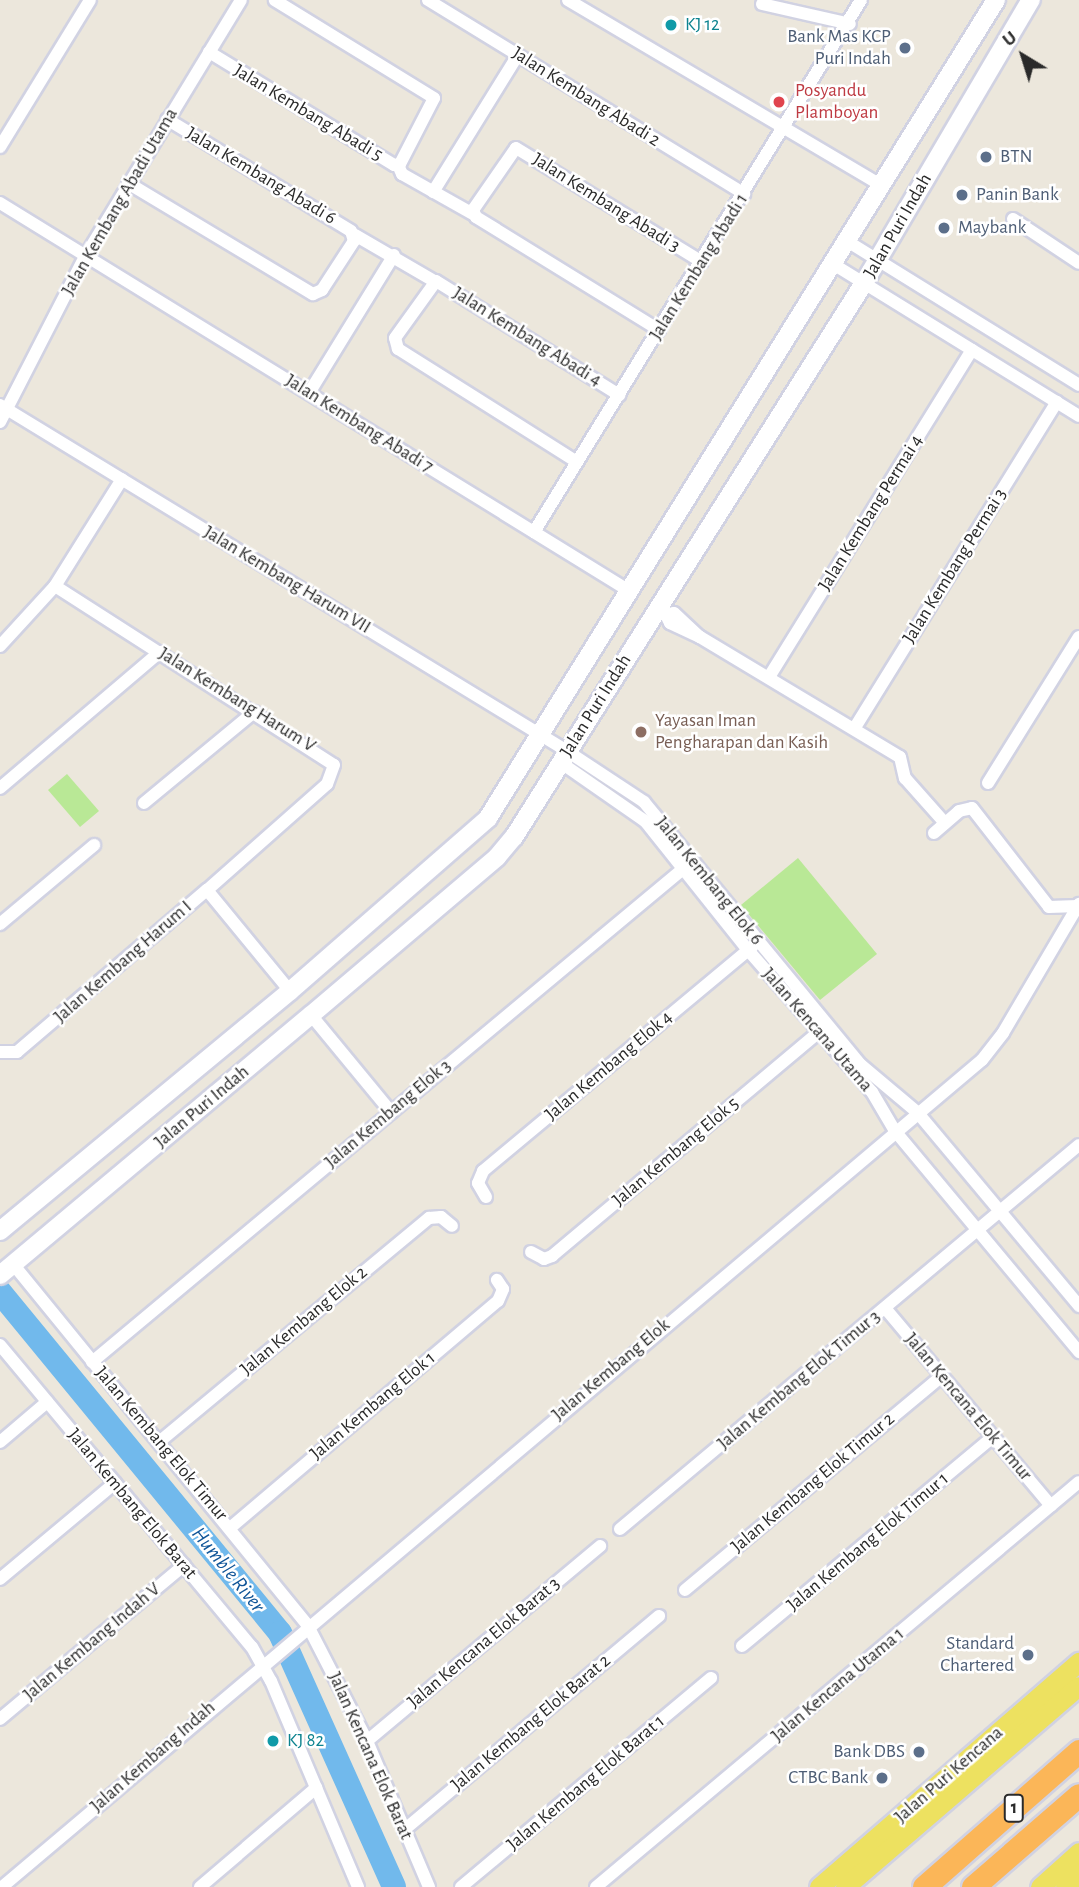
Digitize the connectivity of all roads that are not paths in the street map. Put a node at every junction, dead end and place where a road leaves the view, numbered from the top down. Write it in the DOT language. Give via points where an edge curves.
graph roads {
  1 [pos="90,0"];
  2 [pos="241,0"];
  3 [pos="275,0"];
  4 [pos="428,0"];
  5 [pos="568,0"];
  6 [pos="861,0"];
  7 [pos="1000,0"];
  8 [pos="1031,0"];
  9 [pos="762,4"];
  10 [pos="1021,16"];
  11 [pos="850,24"];
  12 [pos="209,52"];
  13 [pos="518,55"];
  14 [pos="167,119"];
  15 [pos="785,129"];
  16 [pos="0,146"];
  17 [pos="398,165"];
  18 [pos="128,183"];
  19 [pos="881,185"];
  20 [pos="433,192"];
  21 [pos="744,194"];
  22 [pos="0,203"];
  23 [pos="473,214"];
  24 [pos="1013,219"];
  25 [pos="355,235"];
  26 [pos="847,241"];
  27 [pos="86,255"];
  28 [pos="394,255"];
  29 [pos="878,261"];
  30 [pos="702,262"];
  31 [pos="1079,263"];
  32 [pos="833,264"];
  33 [pos="434,281"];
  34 [pos="864,284"];
  35 [pos="659,330"];
  36 [pos="972,350"];
  37 [pos="1079,385"];
  38 [pos="309,393"];
  39 [pos="620,395"];
  40 [pos="1057,402"];
  41 [pos="4,407"];
  42 [pos="1079,416"];
  43 [pos="0,422"];
  44 [pos="577,462"];
  45 [pos="122,479"];
  46 [pos="534,532"];
  47 [pos="55,586"];
  48 [pos="631,592"];
  49 [pos="662,612"];
  50 [pos="1079,637"];
  51 [pos="0,646"];
  52 [pos="160,652"];
  53 [pos="769,677"];
  54 [pos="254,712"];
  55 [pos="854,729"];
  56 [pos="540,734"];
  57 [pos="564,757"];
  58 [pos="988,783"];
  59 [pos="0,788"];
  60 [pos="144,803"];
  61 [pos="649,816"];
  62 [pos="945,823"];
  63 [pos="934,833"];
  64 [pos="94,845"];
  65 [pos="684,868"];
  66 [pos="207,890"];
  67 [pos="1078,905"];
  68 [pos="0,924"];
  69 [pos="753,946"];
  70 [pos="290,991"];
  71 [pos="311,1015"];
  72 [pos="825,1034"];
  73 [pos="0,1052"];
  74 [pos="886,1088"];
  75 [pos="391,1112"];
  76 [pos="917,1112"];
  77 [pos="895,1131"];
  78 [pos="1079,1145"];
  79 [pos="486,1197"];
  80 [pos="1000,1211"];
  81 [pos="452,1226"];
  82 [pos="977,1230"];
  83 [pos="0,1231"];
  84 [pos="531,1252"];
  85 [pos="7,1269"];
  86 [pos="497,1280"];
  87 [pos="1079,1306"];
  88 [pos="885,1308"];
  89 [pos="0,1345"];
  90 [pos="1079,1352"];
  91 [pos="92,1362"];
  92 [pos="942,1376"];
  93 [pos="47,1402"];
  94 [pos="993,1437"];
  95 [pos="0,1441"];
  96 [pos="159,1442"];
  97 [pos="1079,1482"];
  98 [pos="115,1483"];
  99 [pos="1051,1506"];
  100 [pos="230,1528"];
  101 [pos="620,1529"];
  102 [pos="600,1546"];
  103 [pos="184,1565"];
  104 [pos="0,1579"];
  105 [pos="685,1590"];
  106 [pos="659,1616"];
  107 [pos="307,1627"];
  108 [pos="742,1646"];
  109 [pos="266,1661"];
  110 [pos="1079,1662"];
  111 [pos="711,1678"];
  112 [pos="1079,1686"];
  113 [pos="0,1718"];
  114 [pos="367,1741"];
  115 [pos="1079,1751"];
  116 [pos="316,1788"];
  117 [pos="1079,1795"];
  118 [pos="404,1830"];
  119 [pos="1079,1852"];
  120 [pos="1079,1874"];
  121 [pos="2,1887"];
  122 [pos="200,1887"];
  123 [pos="358,1887"];
  124 [pos="429,1887"];
  125 [pos="461,1887"];
  126 [pos="596,1887"];
  127 [pos="818,1887"];
  128 [pos="845,1887"];
  129 [pos="924,1887"];
  130 [pos="973,1887"];
  131 [pos="1040,1887"];
  132 [pos="1065,1887"];
  1 -- 16 [label="street"];
  2 -- 12 [label="street, Jalan Kembang Abadi Utama"];
  3 -- 17 [label="street, Jalan Kembang Abadi 5" via="434,98"];
  4 -- 13 [label="street, Jalan Kembang Abadi 2"];
  5 -- 15 [label="street"];
  6 -- 11 [label="street, Jalan Kembang Abadi 1"];
  7 -- 10 [label="main road"];
  7 -- 19 [label="main road, Jalan Puri Indah"];
  8 -- 10 [label="main road, Jalan Puri Indah"];
  9 -- 11 [label="street"];
  10 -- 29 [label="main road, Jalan Puri Indah"];
  11 -- 15 [label="street, Jalan Kembang Abadi 1"];
  12 -- 14 [label="street, Jalan Kembang Abadi Utama"];
  12 -- 17 [label="street, Jalan Kembang Abadi 5"];
  13 -- 20 [label="street"];
  13 -- 21 [label="street, Jalan Kembang Abadi 2"];
  14 -- 18 [label="street, Jalan Kembang Abadi Utama"];
  14 -- 25 [label="street, Jalan Kembang Abadi 6"];
  15 -- 19 [label="street"];
  15 -- 21 [label="street, Jalan Kembang Abadi 1"];
  17 -- 20 [label="street" via="402,174"];
  18 -- 25 [label="street, Jalan Kembang Abadi 6" via="313,294 322,290"];
  18 -- 27 [label="street, Jalan Kembang Abadi Utama"];
  19 -- 26 [label="main road, Jalan Puri Indah"];
  20 -- 23 [label="street"];
  21 -- 30 [label="street, Jalan Kembang Abadi 1"];
  22 -- 27 [label="street, Jalan Kembang Abadi 7"];
  23 -- 30 [label="street, Jalan Kembang Abadi 3" via="516,148"];
  23 -- 35 [label="street"];
  24 -- 31 [label="street"];
  25 -- 28 [label="street"];
  26 -- 29 [label="street"];
  26 -- 32 [label="main road, Jalan Puri Indah"];
  27 -- 38 [label="street, Jalan Kembang Abadi 7"];
  27 -- 41 [label="street, Jalan Kembang Abadi Utama"];
  28 -- 33 [label="street"];
  28 -- 38 [label="street"];
  29 -- 34 [label="main road, Jalan Puri Indah"];
  29 -- 37 [label="street"];
  30 -- 35 [label="street, Jalan Kembang Abadi 1"];
  32 -- 34 [label="street"];
  32 -- 48 [label="main road, Jalan Puri Indah"];
  33 -- 39 [label="street, Jalan Kembang Abadi 4"];
  33 -- 44 [label="street, Jalan Kembang Abadi 4" via="395,338 396,347"];
  34 -- 36 [label="street"];
  34 -- 49 [label="main road, Jalan Puri Indah"];
  35 -- 39 [label="street, Jalan Kembang Abadi 1"];
  36 -- 40 [label="street"];
  36 -- 53 [label="street, Jalan Kembang Permai 4"];
  38 -- 46 [label="street, Jalan Kembang Abadi 7"];
  39 -- 44 [label="street, Jalan Kembang Abadi 1"];
  40 -- 42 [label="street"];
  40 -- 55 [label="street, Jalan Kembang Permai 3"];
  41 -- 43 [label="street, Jalan Kembang Abadi Utama"];
  41 -- 45 [label="street, Jalan Kembang Harum VII"];
  44 -- 46 [label="street, Jalan Kembang Abadi 1"];
  45 -- 47 [label="street"];
  45 -- 56 [label="street, Jalan Kembang Harum VII"];
  46 -- 48 [label="street, Jalan Kembang Abadi 7"];
  47 -- 51 [label="street"];
  47 -- 52 [label="street, Jalan Kembang Harum V"];
  48 -- 56 [label="main road, Jalan Puri Indah"];
  49 -- 53 [label="street" via="674,613 700,637"];
  49 -- 57 [label="main road, Jalan Puri Indah"];
  50 -- 58 [label="street"];
  52 -- 54 [label="street, Jalan Kembang Harum V"];
  52 -- 59 [label="street"];
  53 -- 55 [label="street"];
  54 -- 60 [label="street"];
  54 -- 66 [label="street, Jalan Kembang Harum V" via="330,758 334,774"];
  55 -- 62 [label="street" via="900,757 905,778"];
  56 -- 57 [label="street, Jalan Kembang Harum VII"];
  56 -- 70 [label="main road, Jalan Puri Indah" via="483,823"];
  57 -- 61 [label="street, Jalan Kembang Elok 6"];
  57 -- 71 [label="main road, Jalan Puri Indah" via="497,857"];
  61 -- 65 [label="street, Jalan Kencana Utama"];
  61 -- 69 [label="street, Jalan Kembang Elok 6"];
  62 -- 63 [label="street"];
  62 -- 67 [label="street" via="972,808 1049,907"];
  64 -- 68 [label="street"];
  65 -- 69 [label="street, Jalan Kencana Utama"];
  65 -- 75 [label="street, Jalan Kembang Elok 3"];
  66 -- 70 [label="street, Jalan Kembang Harum I"];
  66 -- 73 [label="street, Jalan Kembang Harum I" via="17,1052"];
  67 -- 76 [label="street, Jalan Kembang Elok" via="993,1047"];
  69 -- 72 [label="street, Jalan Kembang Elok 6"];
  69 -- 79 [label="street, Jalan Kembang Elok 4" via="483,1171 478,1183"];
  70 -- 83 [label="main road, Jalan Puri Indah"];
  71 -- 75 [label="street"];
  71 -- 85 [label="main road, Jalan Puri Indah"];
  72 -- 74 [label="street, Jalan Kembang Elok 6"];
  72 -- 77 [label="street, Jalan Kencana Utama" via="872,1092"];
  72 -- 84 [label="street, Jalan Kembang Elok 5" via="552,1255 544,1259"];
  74 -- 76 [label="street, Jalan Kencana Utama"];
  75 -- 91 [label="street, Jalan Kembang Elok 3"];
  76 -- 77 [label="street, Jalan Kembang Elok"];
  76 -- 80 [label="street, Jalan Kencana Utama"];
  77 -- 82 [label="street, Jalan Kencana Utama"];
  77 -- 107 [label="street, Jalan Kembang Elok"];
  78 -- 80 [label="street, Jalan Kembang Elok Timur 3"];
  80 -- 82 [label="street, Jalan Kembang Elok Timur 3"];
  80 -- 87 [label="street, Jalan Kencana Utama"];
  81 -- 96 [label="street, Jalan Kembang Elok 2" via="441,1217 429,1218"];
  82 -- 88 [label="street, Jalan Kembang Elok Timur 3"];
  82 -- 90 [label="street, Jalan Kencana Utama"];
  85 -- 91 [label="street, Jalan Kembang Elok Timur"];
  86 -- 100 [label="street, Jalan Kembang Elok 1" via="503,1289 498,1301"];
  88 -- 92 [label="street, Jalan Kencana Elok Timur"];
  88 -- 101 [label="street, Jalan Kembang Elok Timur 3"];
  89 -- 93 [label="street, Jalan Kembang Elok Barat"];
  91 -- 96 [label="street, Jalan Kembang Elok Timur"];
  92 -- 94 [label="street, Jalan Kencana Elok Timur"];
  92 -- 105 [label="street, Jalan Kembang Elok Timur 2"];
  93 -- 95 [label="street"];
  93 -- 98 [label="street, Jalan Kembang Elok Barat"];
  94 -- 99 [label="street, Jalan Kencana Elok Timur"];
  94 -- 108 [label="street, Jalan Kembang Elok Timur 1"];
  96 -- 100 [label="street, Jalan Kembang Elok Timur"];
  97 -- 99 [label="street, Jalan Kencana Utama 1"];
  98 -- 103 [label="street, Jalan Kembang Elok Barat"];
  98 -- 104 [label="street"];
  99 -- 126 [label="street, Jalan Kencana Utama 1"];
  100 -- 107 [label="street, Jalan Kembang Elok Timur"];
  102 -- 114 [label="street, Jalan Kencana Elok Barat 3"];
  103 -- 109 [label="street, Jalan Kembang Elok Barat"];
  103 -- 113 [label="street, Jalan Kembang Indah V"];
  106 -- 118 [label="street, Jalan Kembang Elok Barat 2"];
  107 -- 109 [label="street, Jalan Kembang Indah"];
  107 -- 114 [label="street, Jalan Kencana Elok Barat"];
  109 -- 116 [label="street, Jalan Kembang Elok Barat"];
  109 -- 121 [label="street, Jalan Kembang Indah"];
  110 -- 127 [label="main road, Jalan Puri Kencana"];
  111 -- 125 [label="street, Jalan Kembang Elok Barat 1"];
  112 -- 128 [label="main road, Jalan Puri Kencana"];
  114 -- 118 [label="street, Jalan Kencana Elok Barat"];
  115 -- 129 [label="highway, 1"];
  116 -- 122 [label="street"];
  116 -- 123 [label="street, Jalan Kembang Elok Barat"];
  117 -- 130 [label="highway, 1"];
  118 -- 124 [label="street, Jalan Kencana Elok Barat"];
  119 -- 131 [label="main road"];
  120 -- 132 [label="main road"];
}
